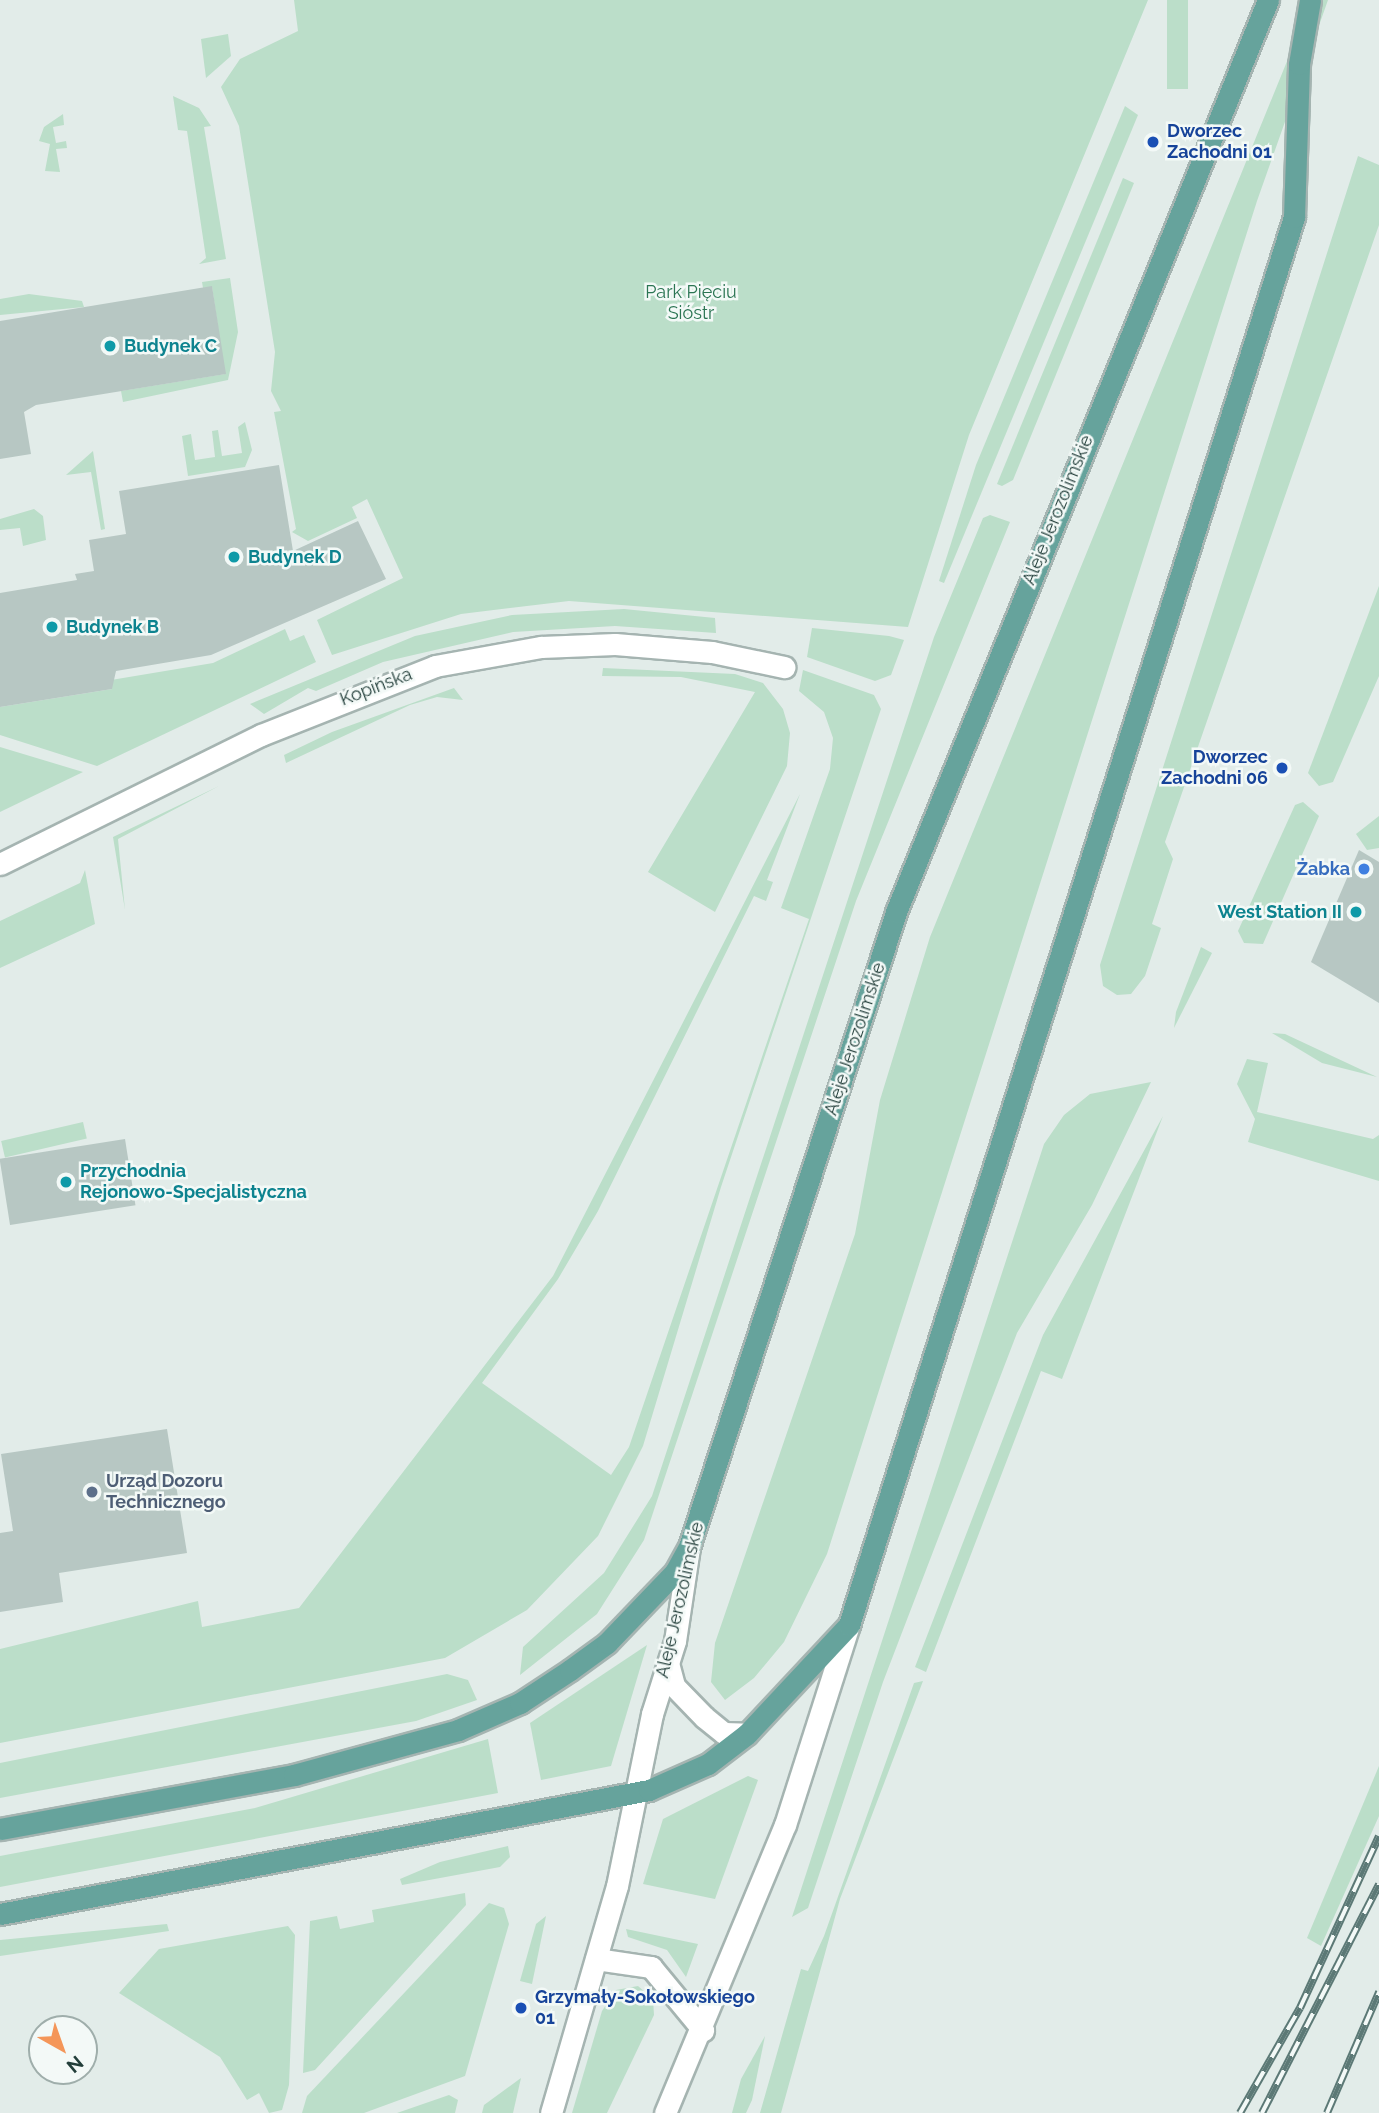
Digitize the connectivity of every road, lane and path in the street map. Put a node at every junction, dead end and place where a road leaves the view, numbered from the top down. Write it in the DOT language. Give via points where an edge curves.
graph roads {
  1 [pos="1268,0"];
  2 [pos="1310,0"];
  3 [pos="784,667"];
  4 [pos="0,864"];
  5 [pos="690,1547"];
  6 [pos="849,1625"];
  7 [pos="668,1661"];
  8 [pos="747,1734"];
  9 [pos="638,1793"];
  10 [pos="0,1829"];
  11 [pos="0,1914"];
  12 [pos="596,1959"];
  13 [pos="703,2030"];
  14 [pos="551,2113"];
  15 [pos="665,2113"];
  1 -- 5 [label="main road, Aleje Jerozolimskie" via="896,912"];
  2 -- 6 [label="main road" via="1299,64 1294,216"];
  3 -- 4 [label="main road, Kopińska" via="712,652 615,644 541,647 435,666 261,735"];
  5 -- 7 [label="main road, Aleje Jerozolimskie"];
  5 -- 10 [label="main road" via="675,1573 607,1643 500,1713 307,1773"];
  6 -- 8 [label="main road"];
  6 -- 13 [label="main road" via="785,1825"];
  7 -- 8 [label="main road" via="674,1686 704,1717 724,1733"];
  7 -- 9 [label="main road, Aleje Jerozolimskie"];
  8 -- 9 [label="main road" via="708,1765"];
  9 -- 11 [label="main road"];
  9 -- 12 [label="main road, Aleje Jerozolimskie"];
  12 -- 13 [label="main road" via="651,1967"];
  12 -- 14 [label="main road, Aleje Jerozolimskie"];
  13 -- 15 [label="main road"];
}
